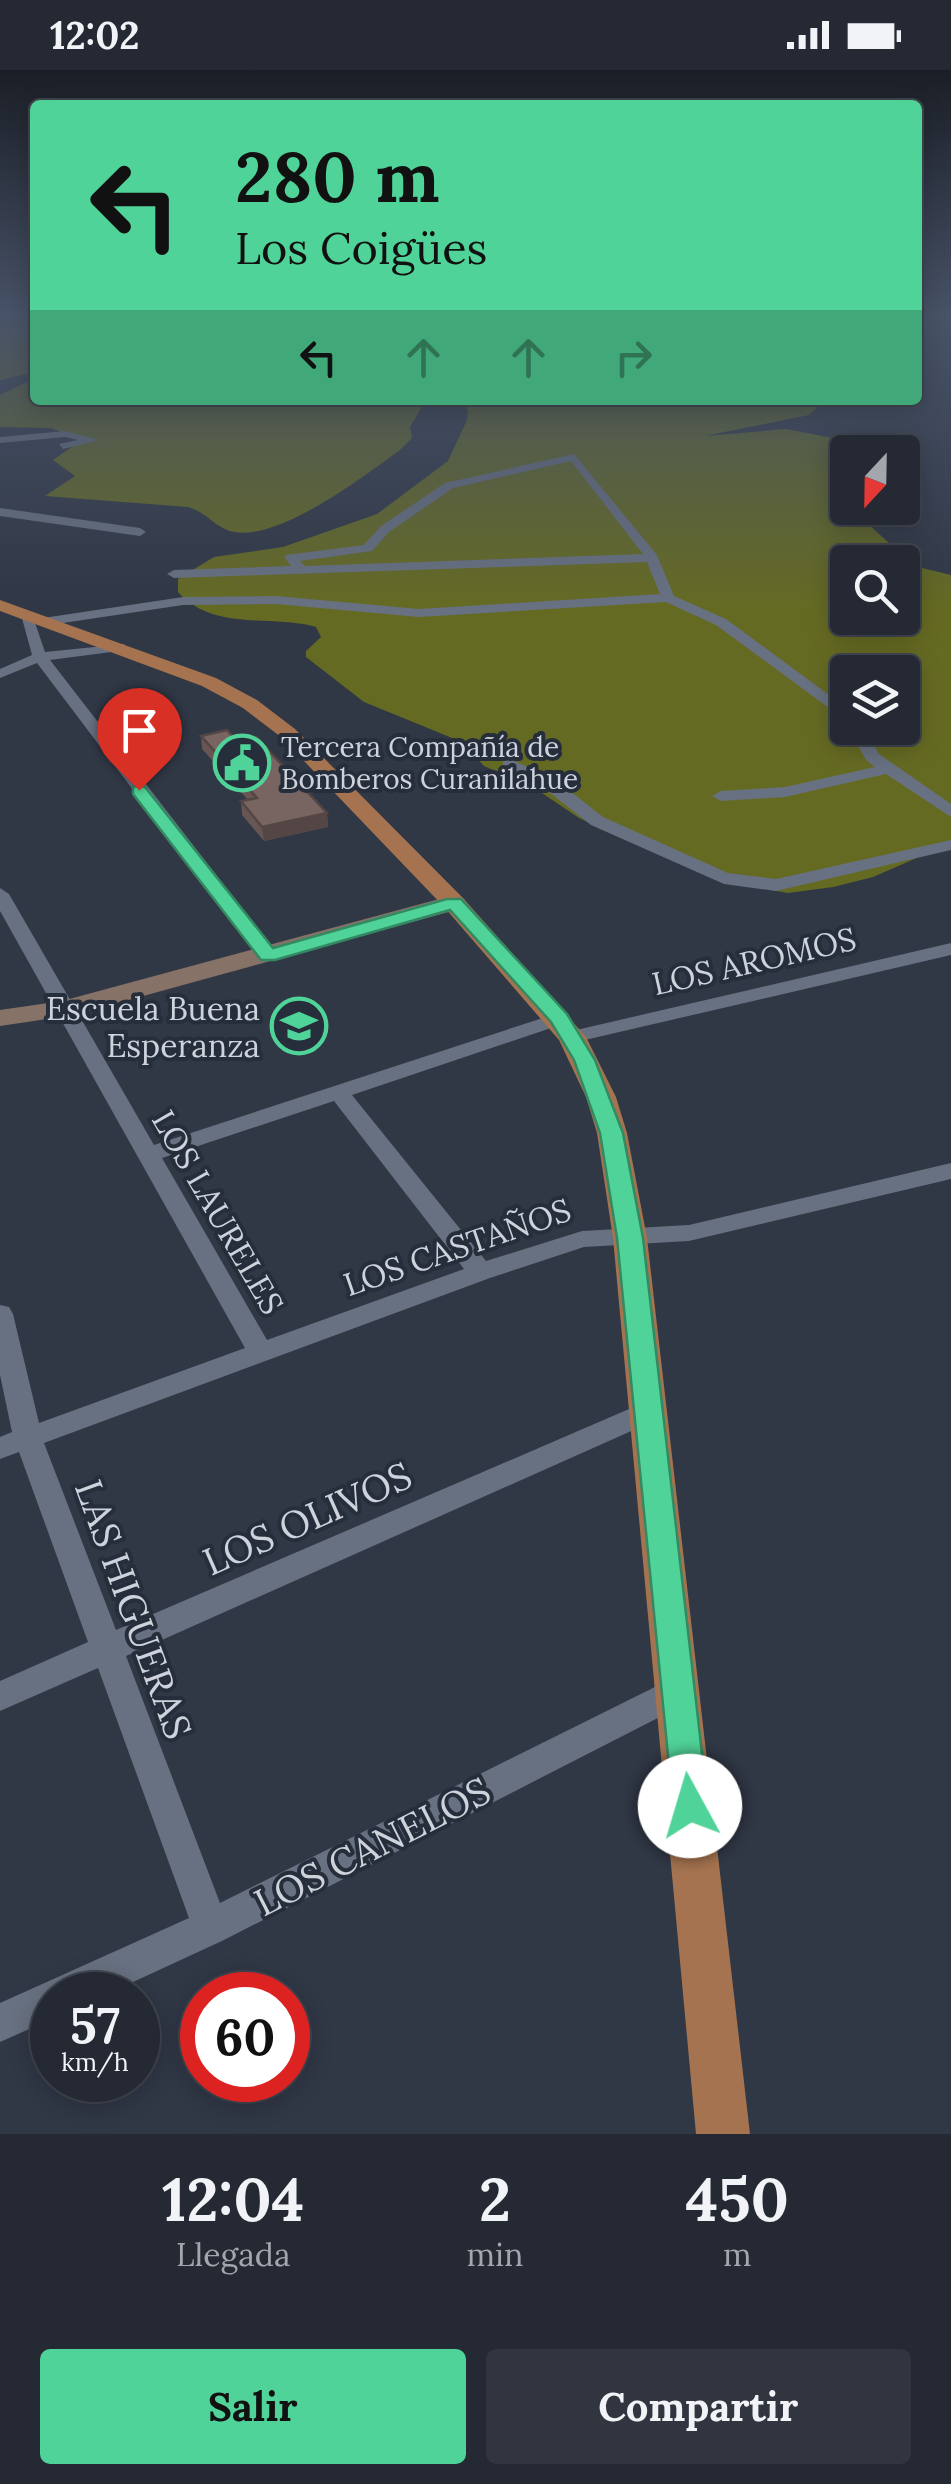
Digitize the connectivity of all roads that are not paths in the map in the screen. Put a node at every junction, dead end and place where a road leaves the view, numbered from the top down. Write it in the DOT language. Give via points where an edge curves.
graph roads {
  1 [pos="0,440"];
  2 [pos="64,446"];
  3 [pos="0,512"];
  4 [pos="140,532"];
  5 [pos="652,558"];
  6 [pos="302,570"];
  7 [pos="174,574"];
  8 [pos="668,598"];
  9 [pos="0,605"];
  10 [pos="34,618"];
  11 [pos="119,647"];
  12 [pos="40,657"];
  13 [pos="0,674"];
  14 [pos="830,704"];
  15 [pos="865,745"];
  16 [pos="509,764"];
  17 [pos="888,769"];
  18 [pos="721,796"];
  19 [pos="951,812"];
  20 [pos="951,845"];
  21 [pos="0,894"];
  22 [pos="454,903"];
  23 [pos="951,949"];
  24 [pos="268,955"];
  25 [pos="64,1009"];
  26 [pos="0,1018"];
  27 [pos="566,1028"];
  28 [pos="339,1092"];
  29 [pos="148,1155"];
  30 [pos="951,1171"];
  31 [pos="630,1238"];
  32 [pos="481,1272"];
  33 [pos="0,1314"];
  34 [pos="260,1352"];
  35 [pos="646,1413"];
  36 [pos="14,1443"];
  37 [pos="105,1650"];
  38 [pos="679,1691"];
  39 [pos="0,1696"];
  40 [pos="211,1927"];
  41 [pos="112,1972"];
  42 [pos="30,2009"];
  43 [pos="0,2023"];
  44 [pos="723,2134"];
  1 -- 2 [label="street" via="65,434 94,440"];
  3 -- 4 [label="street"];
  5 -- 6 [label="street"];
  5 -- 6 [label="street" via="574,457 449,485 384,529 368,548 291,558"];
  5 -- 8 [label="street"];
  6 -- 7 [label="street"];
  8 -- 10 [label="street" via="418,613 276,600 183,601"];
  8 -- 14 [label="street" via="721,622"];
  9 -- 10 [label="main road"];
  10 -- 11 [label="main road"];
  10 -- 12 [label="street"];
  11 -- 12 [label="street"];
  11 -- 22 [label="main road" via="220,687 277,723"];
  12 -- 13 [label="street"];
  12 -- 24 [label="street"];
  15 -- 17 [label="street"];
  16 -- 20 [label="street" via="546,781 597,821 746,883 776,884"];
  17 -- 18 [label="street" via="785,792"];
  17 -- 19 [label="street"];
  21 -- 25 [label="street, LOS LAURELES"];
  22 -- 24 [label="street"];
  22 -- 27 [label="main road"];
  23 -- 27 [label="street, LOS AROMOS"];
  24 -- 25 [label="street"];
  25 -- 26 [label="street"];
  25 -- 29 [label="street, LOS LAURELES"];
  27 -- 28 [label="street, LOS AROMOS"];
  27 -- 31 [label="main road" via="612,1133"];
  28 -- 29 [label="street, LOS AROMOS"];
  28 -- 32 [label="street"];
  29 -- 34 [label="street, LOS LAURELES"];
  30 -- 31 [label="street, LOS CASTAÑOS" via="690,1233"];
  31 -- 32 [label="street, LOS CASTAÑOS" via="582,1239"];
  31 -- 35 [label="main road"];
  32 -- 34 [label="street, LOS CASTAÑOS"];
  33 -- 36 [label="street, LAS HIGUERAS"];
  34 -- 36 [label="street, LOS CASTAÑOS"];
  35 -- 37 [label="street, LOS OLIVOS"];
  35 -- 38 [label="main road"];
  36 -- 37 [label="street, LAS HIGUERAS"];
  37 -- 39 [label="street, LOS OLIVOS"];
  37 -- 40 [label="street, LAS HIGUERAS"];
  38 -- 40 [label="street, LOS CANELOS"];
  38 -- 44 [label="main road"];
  40 -- 41 [label="street, LOS CANELOS"];
  42 -- 43 [label="street"];
}
